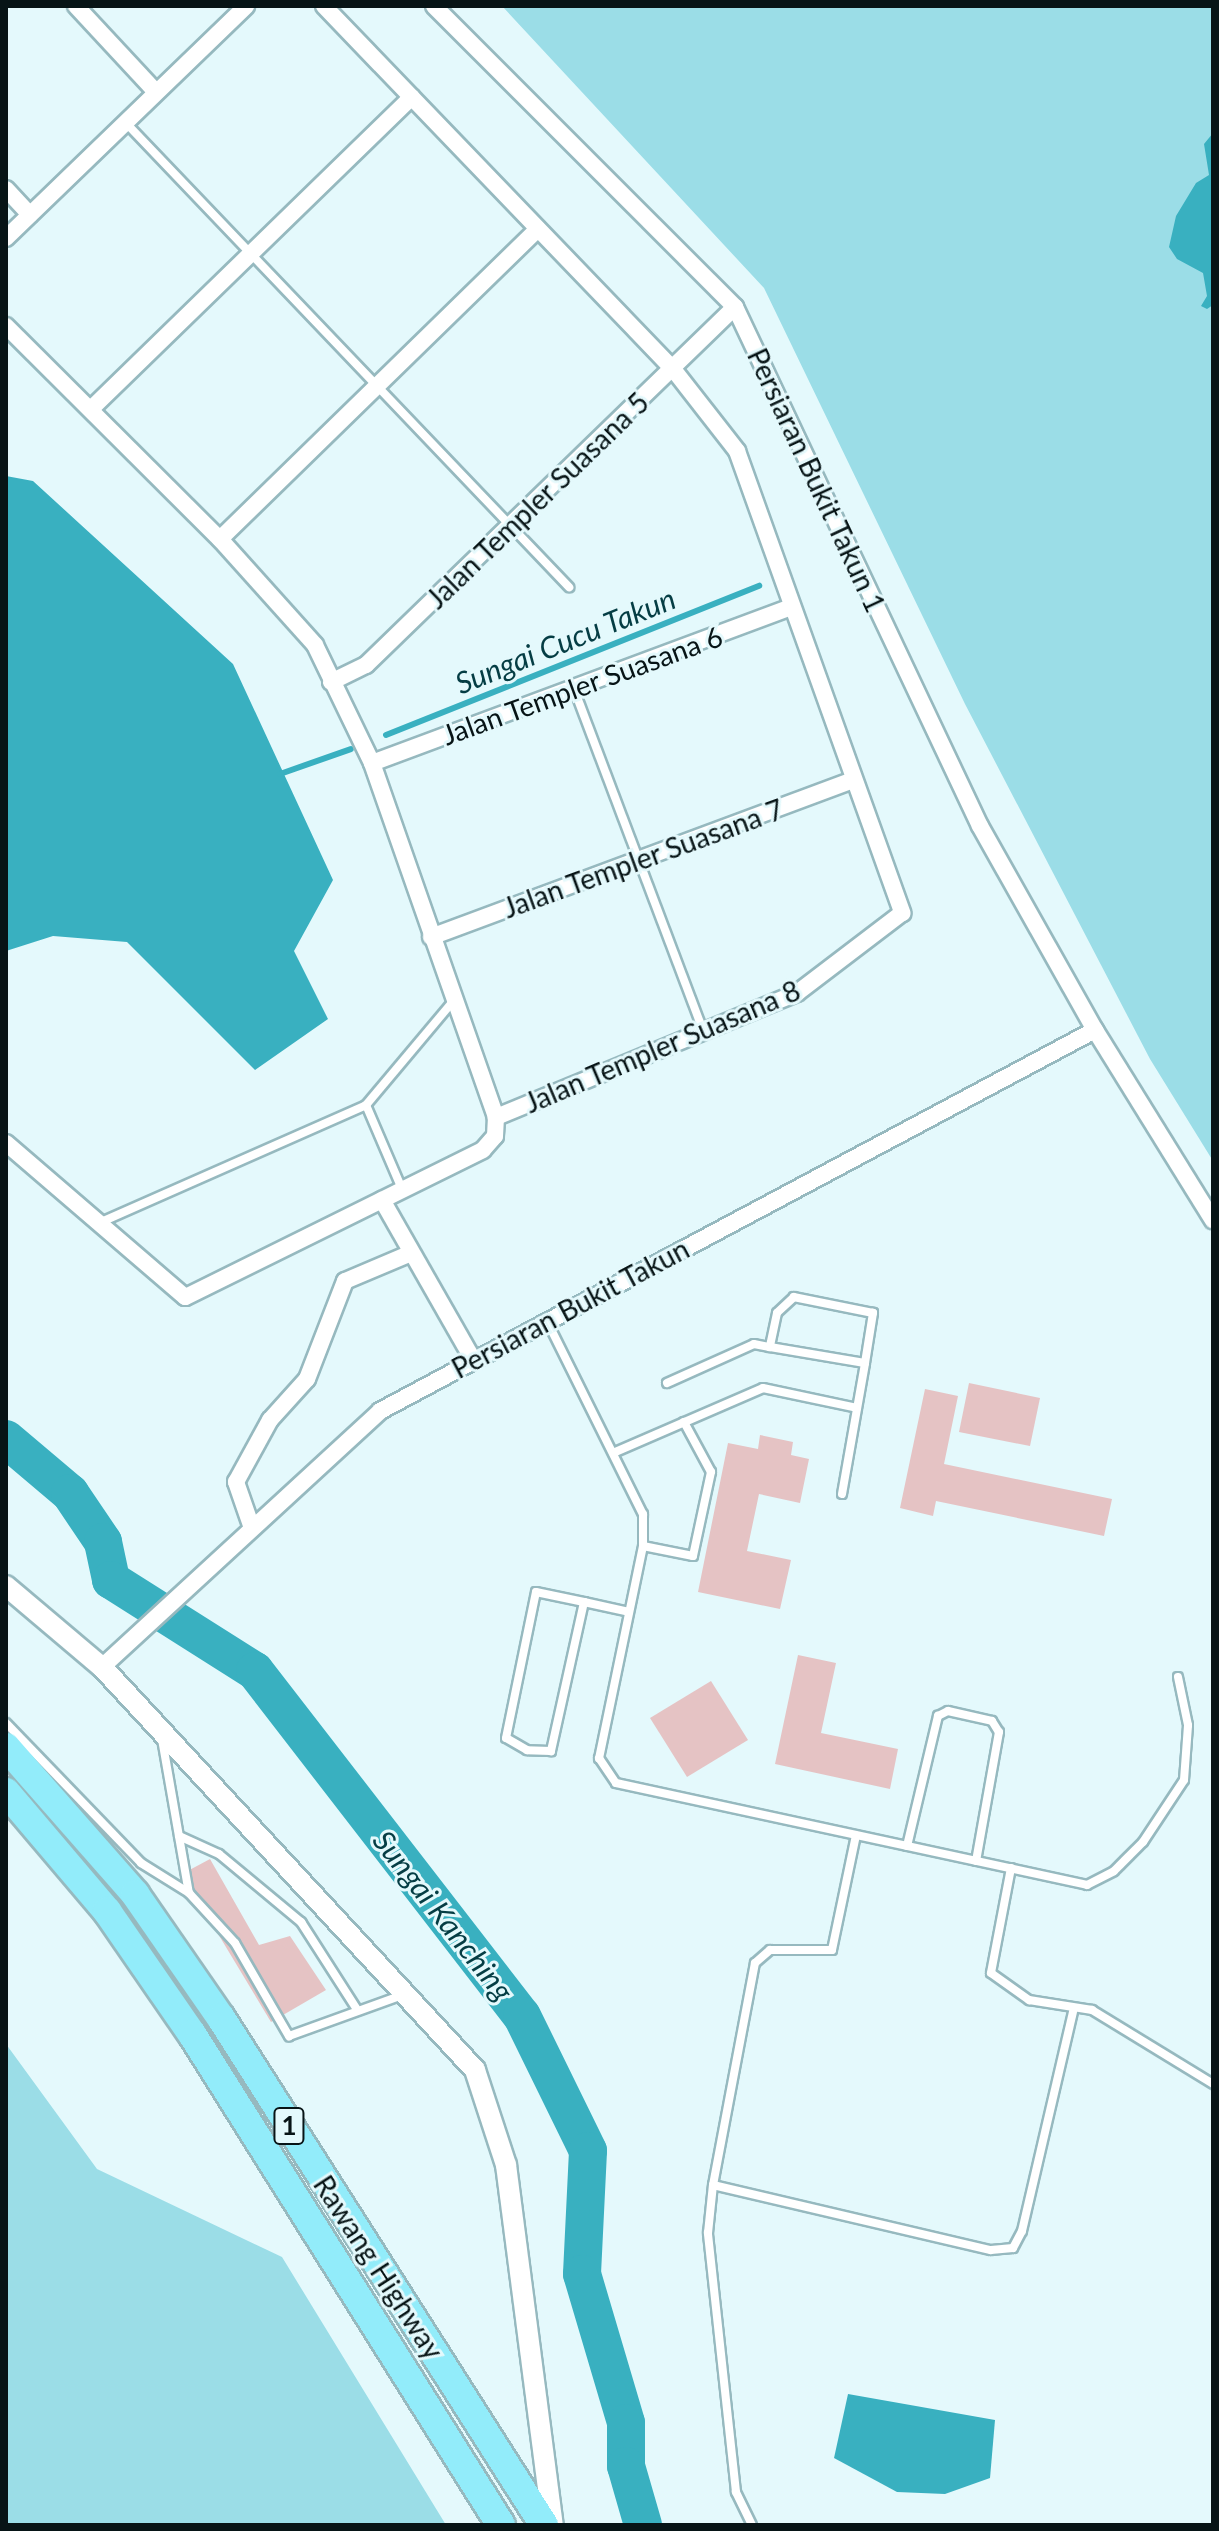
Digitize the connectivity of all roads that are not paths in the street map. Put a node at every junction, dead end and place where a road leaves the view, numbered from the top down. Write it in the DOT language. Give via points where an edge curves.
graph roads {
  1 [pos="76,6"];
  2 [pos="246,6"];
  3 [pos="324,6"];
  4 [pos="434,6"];
  5 [pos="156,92"];
  6 [pos="412,97"];
  7 [pos="125,122"];
  8 [pos="6,189"];
  9 [pos="30,215"];
  10 [pos="538,229"];
  11 [pos="6,238"];
  12 [pos="251,253"];
  13 [pos="735,307"];
  14 [pos="6,326"];
  15 [pos="673,369"];
  16 [pos="377,386"];
  17 [pos="92,408"];
  18 [pos="510,524"];
  19 [pos="220,539"];
  20 [pos="569,587"];
  21 [pos="792,607"];
  22 [pos="331,682"];
  23 [pos="574,688"];
  24 [pos="372,763"];
  25 [pos="854,780"];
  26 [pos="638,860"];
  27 [pos="431,937"];
  28 [pos="454,999"];
  29 [pos="703,1030"];
  30 [pos="1095,1030"];
  31 [pos="366,1105"];
  32 [pos="496,1117"];
  33 [pos="6,1143"];
  34 [pos="403,1190"];
  35 [pos="382,1200"];
  36 [pos="1213,1220"];
  37 [pos="99,1223"];
  38 [pos="409,1254"];
  39 [pos="547,1320"];
  40 [pos="770,1347"];
  41 [pos="472,1358"];
  42 [pos="865,1363"];
  43 [pos="667,1383"];
  44 [pos="857,1408"];
  45 [pos="684,1422"];
  46 [pos="613,1453"];
  47 [pos="842,1494"];
  48 [pos="252,1528"];
  49 [pos="643,1546"];
  50 [pos="6,1586"];
  51 [pos="584,1602"];
  52 [pos="629,1612"];
  53 [pos="102,1667"];
  54 [pos="1178,1677"];
  55 [pos="6,1723"];
  56 [pos="160,1730"];
  57 [pos="6,1747"];
  58 [pos="6,1792"];
  59 [pos="856,1835"];
  60 [pos="179,1836"];
  61 [pos="907,1846"];
  62 [pos="976,1861"];
  63 [pos="1011,1868"];
  64 [pos="189,1893"];
  65 [pos="409,1993"];
  66 [pos="356,2008"];
  67 [pos="1074,2008"];
  68 [pos="1213,2084"];
  69 [pos="713,2185"];
  70 [pos="501,2525"];
  71 [pos="544,2525"];
  72 [pos="553,2525"];
  73 [pos="752,2525"];
  1 -- 5 [label="street"];
  2 -- 5 [label="street"];
  3 -- 6 [label="street"];
  4 -- 13 [label="street, Persiaran Bukit Takun 1"];
  5 -- 7 [label="street"];
  6 -- 10 [label="street"];
  6 -- 12 [label="street"];
  7 -- 9 [label="street"];
  7 -- 12 [label="lane"];
  8 -- 9 [label="street"];
  9 -- 11 [label="street"];
  10 -- 15 [label="street"];
  10 -- 16 [label="street"];
  12 -- 16 [label="lane"];
  12 -- 17 [label="street"];
  13 -- 15 [label="street, Jalan Templer Suasana 5"];
  13 -- 30 [label="street, Persiaran Bukit Takun 1" via="980,826"];
  14 -- 17 [label="street"];
  15 -- 18 [label="street, Jalan Templer Suasana 5"];
  15 -- 21 [label="street" via="737,451"];
  16 -- 18 [label="lane"];
  16 -- 19 [label="street"];
  17 -- 19 [label="street"];
  18 -- 20 [label="lane"];
  18 -- 22 [label="street, Jalan Templer Suasana 5" via="366,665"];
  19 -- 22 [label="street" via="315,645"];
  21 -- 23 [label="street, Jalan Templer Suasana 6"];
  21 -- 25 [label="street"];
  22 -- 24 [label="street"];
  23 -- 24 [label="street, Jalan Templer Suasana 6"];
  23 -- 26 [label="lane"];
  24 -- 27 [label="street"];
  25 -- 26 [label="street, Jalan Templer Suasana 7"];
  25 -- 29 [label="street, Jalan Templer Suasana 8" via="902,913 797,993"];
  26 -- 27 [label="street, Jalan Templer Suasana 7"];
  26 -- 29 [label="lane"];
  27 -- 28 [label="street"];
  28 -- 31 [label="lane"];
  28 -- 32 [label="street"];
  29 -- 32 [label="street, Jalan Templer Suasana 8"];
  30 -- 36 [label="street, Persiaran Bukit Takun 1"];
  30 -- 39 [label="street, Persiaran Bukit Takun"];
  31 -- 34 [label="lane"];
  31 -- 37 [label="lane"];
  32 -- 34 [label="street" via="495,1136 483,1150"];
  33 -- 37 [label="street"];
  34 -- 35 [label="street"];
  35 -- 37 [label="street" via="185,1297"];
  35 -- 38 [label="street"];
  38 -- 41 [label="street"];
  38 -- 48 [label="street" via="345,1281 307,1379 270,1420 236,1482"];
  39 -- 41 [label="street, Persiaran Bukit Takun"];
  39 -- 46 [label="lane"];
  40 -- 42 [label="lane"];
  40 -- 42 [label="lane" via="777,1313 794,1297 873,1313"];
  40 -- 43 [label="lane" via="754,1344"];
  41 -- 48 [label="street, Persiaran Bukit Takun" via="380,1411"];
  42 -- 44 [label="lane"];
  44 -- 45 [label="lane" via="763,1388"];
  44 -- 47 [label="lane"];
  45 -- 46 [label="lane"];
  45 -- 49 [label="lane" via="711,1472 693,1556"];
  46 -- 49 [label="lane" via="643,1514"];
  48 -- 53 [label="street, Persiaran Bukit Takun"];
  49 -- 52 [label="lane"];
  50 -- 53 [label="street"];
  51 -- 51 [label="lane" via="536,1592 506,1738 527,1750 551,1751"];
  51 -- 52 [label="lane"];
  52 -- 59 [label="lane" via="599,1758 616,1783"];
  53 -- 56 [label="street"];
  54 -- 63 [label="lane" via="1188,1725 1184,1780 1143,1842 1114,1871 1087,1885"];
  55 -- 64 [label="lane" via="141,1863"];
  56 -- 60 [label="lane"];
  56 -- 65 [label="street"];
  57 -- 71 [label="highway, Rawang Highway / 1" via="135,1894 221,2018"];
  58 -- 70 [label="highway, Rawang Highway / 1" via="107,1911 192,2034"];
  59 -- 61 [label="lane"];
  59 -- 69 [label="lane" via="832,1950 770,1950 755,1963"];
  60 -- 64 [label="lane"];
  60 -- 66 [label="lane" via="219,1854 301,1922"];
  61 -- 62 [label="lane"];
  61 -- 62 [label="lane" via="938,1716 948,1711 992,1721 999,1732"];
  62 -- 63 [label="lane"];
  63 -- 67 [label="lane" via="991,1973 1029,2000"];
  64 -- 66 [label="lane" via="235,1943 289,2036"];
  65 -- 66 [label="lane"];
  65 -- 72 [label="street" via="475,2070 506,2165"];
  67 -- 68 [label="lane" via="1092,2010"];
  67 -- 69 [label="lane" via="1022,2231 1013,2248 991,2250"];
  69 -- 73 [label="lane" via="708,2233 736,2492"];
}
